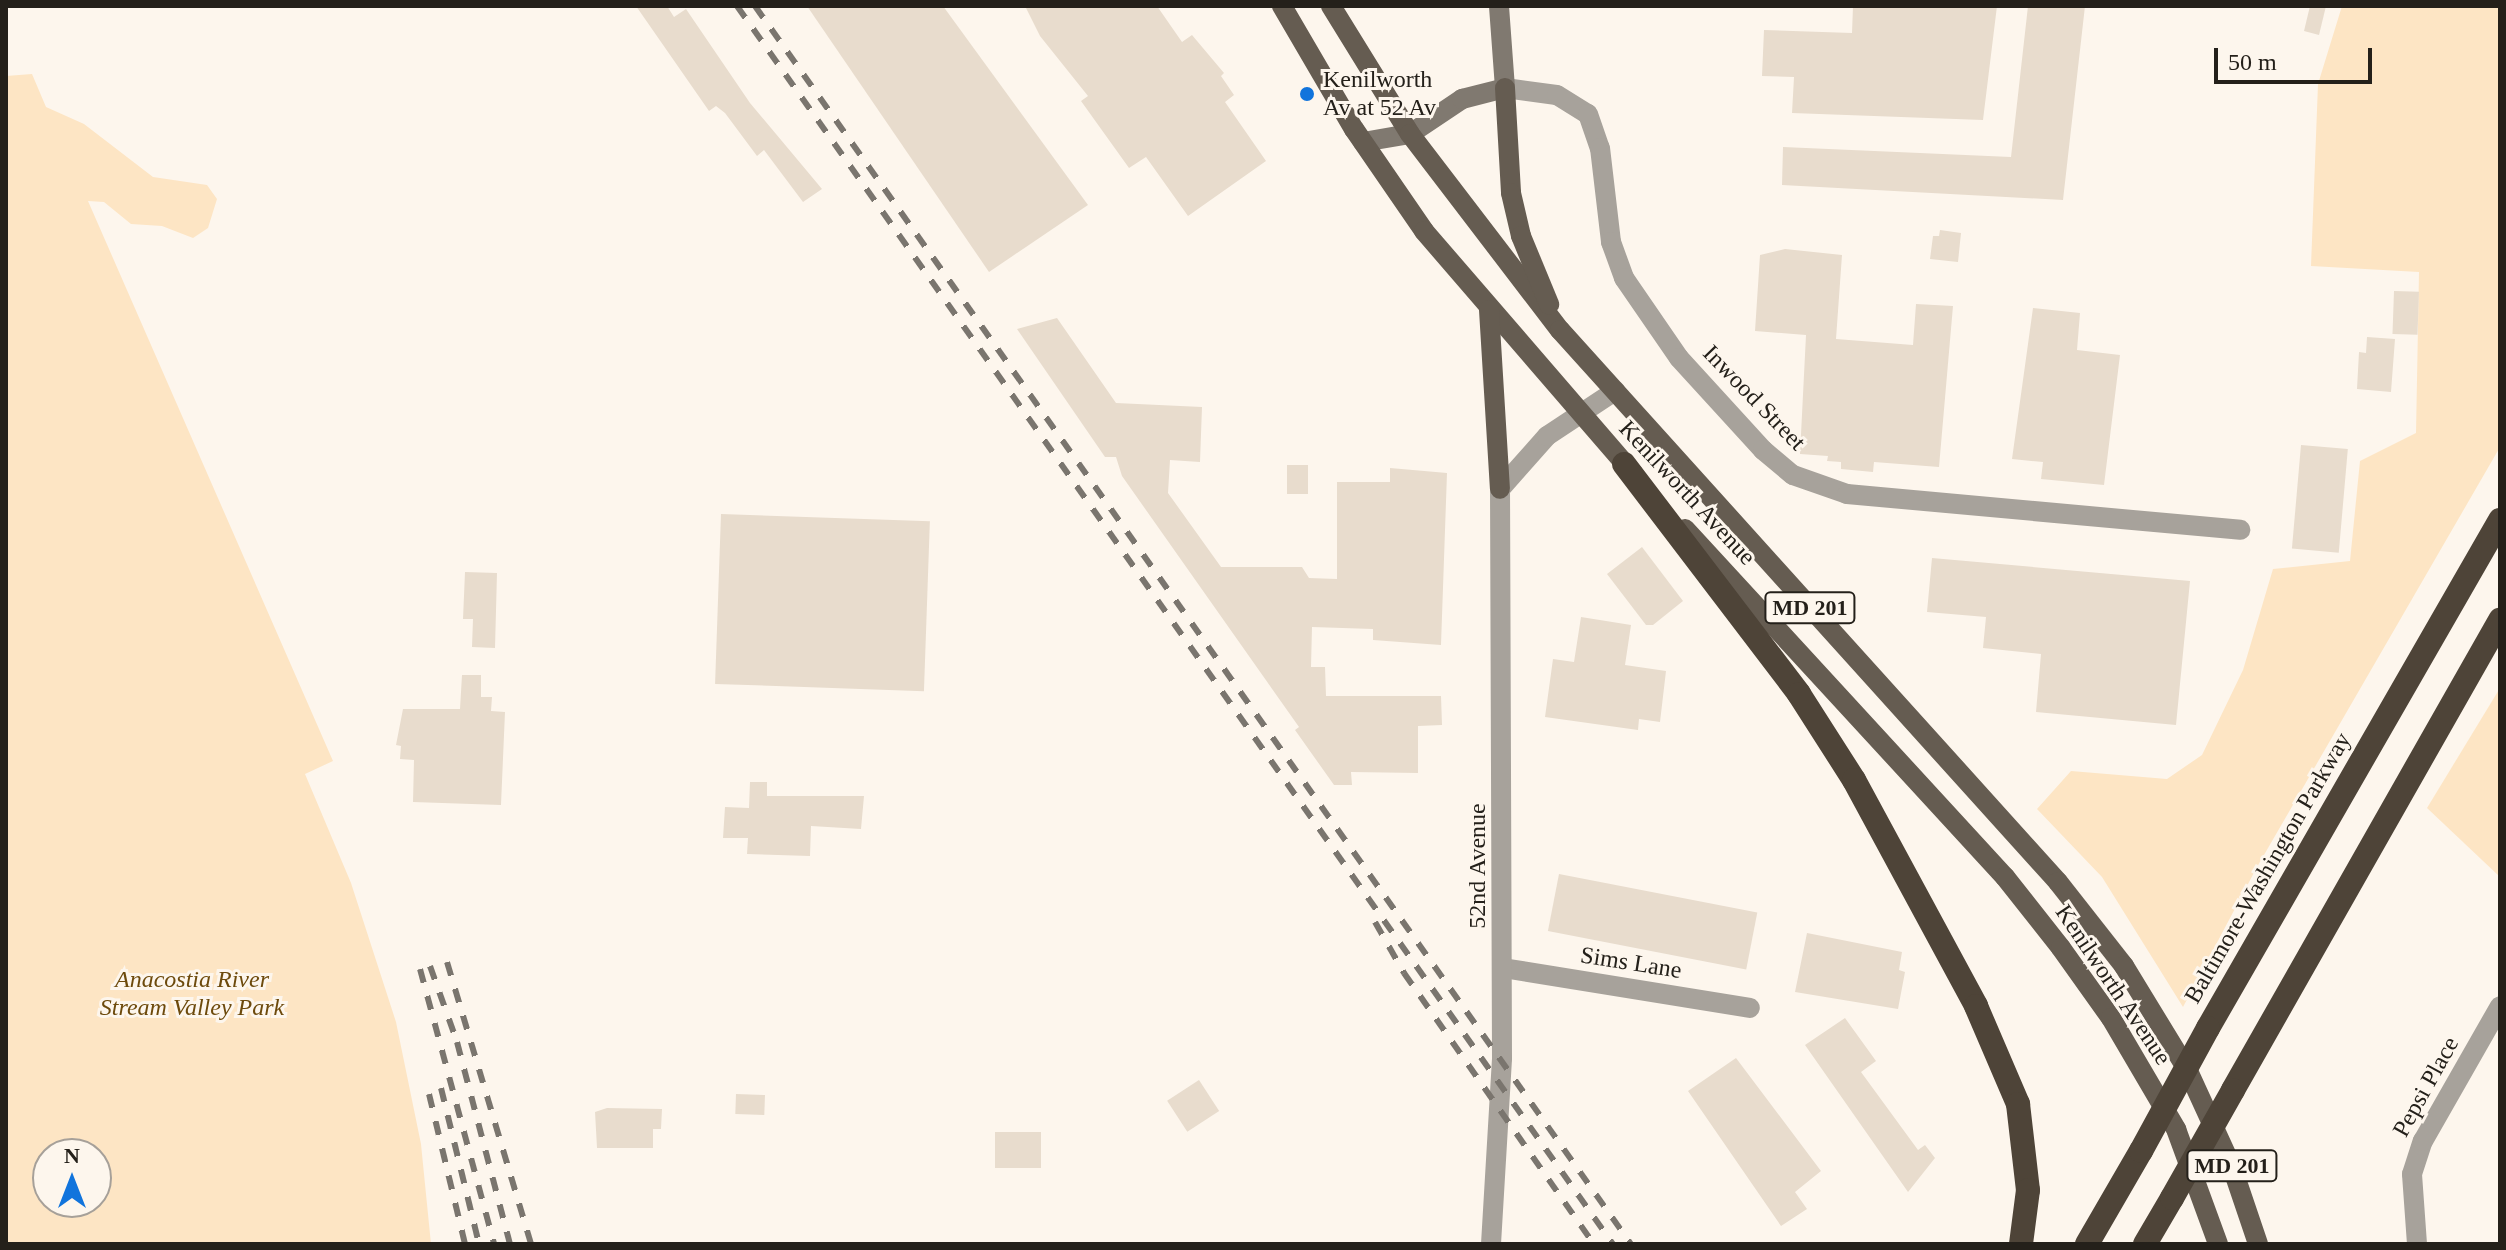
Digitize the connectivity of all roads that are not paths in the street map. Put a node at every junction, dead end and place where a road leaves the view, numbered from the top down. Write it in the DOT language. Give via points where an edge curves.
graph roads {
  1 [pos="1282,6"];
  2 [pos="1331,6"];
  3 [pos="1499,6"];
  4 [pos="1505,88"];
  5 [pos="1410,134"];
  6 [pos="1363,142"];
  7 [pos="1489,310"];
  8 [pos="1560,330"];
  9 [pos="1615,391"];
  10 [pos="1578,414"];
  11 [pos="1624,464"];
  12 [pos="1500,489"];
  13 [pos="2500,520"];
  14 [pos="2240,530"];
  15 [pos="2500,620"];
  16 [pos="1503,968"];
  17 [pos="2500,1006"];
  18 [pos="1750,1008"];
  19 [pos="1491,1244"];
  20 [pos="2021,1244"];
  21 [pos="2087,1244"];
  22 [pos="2145,1244"];
  23 [pos="2218,1244"];
  24 [pos="2258,1244"];
  25 [pos="2417,1244"];
  1 -- 6 [label="main road, Kenilworth Avenue / MD 201"];
  2 -- 5 [label="main road, Kenilworth Avenue / MD 201"];
  3 -- 4 [label="street"];
  4 -- 5 [label="street" via="1462,99"];
  4 -- 8 [label="main road" via="1511,193 1521,236"];
  4 -- 14 [label="street, Inwood Street" via="1557,95 1588,114 1600,148 1611,242 1624,278 1679,358 1763,450 1793,475 1847,494"];
  5 -- 6 [label="street"];
  5 -- 8 [label="main road, Kenilworth Avenue / MD 201"];
  6 -- 7 [label="main road, Kenilworth Avenue / MD 201" via="1424,231"];
  7 -- 10 [label="main road, Kenilworth Avenue / MD 201"];
  7 -- 12 [label="main road"];
  8 -- 9 [label="main road, Kenilworth Avenue / MD 201"];
  9 -- 10 [label="street"];
  9 -- 24 [label="main road, Kenilworth Avenue / MD 201" via="2058,882 2124,966 2192,1081 2232,1167"];
  10 -- 11 [label="main road, Kenilworth Avenue / MD 201"];
  10 -- 12 [label="street" via="1547,436"];
  11 -- 20 [label="highway" via="1799,694 1854,780 1976,1006 2018,1104 2028,1190"];
  11 -- 23 [label="main road, Kenilworth Avenue / MD 201" via="1996,866 2061,948 2111,1018 2176,1129"];
  12 -- 16 [label="street, 52nd Avenue"];
  13 -- 21 [label="highway, Baltimore-Washington Parkway, bridge"];
  15 -- 22 [label="highway, bridge"];
  16 -- 18 [label="street, Sims Lane"];
  16 -- 19 [label="street, 52nd Avenue"];
  17 -- 25 [label="street, Pepsi Place" via="2423,1141 2412,1174"];
}
